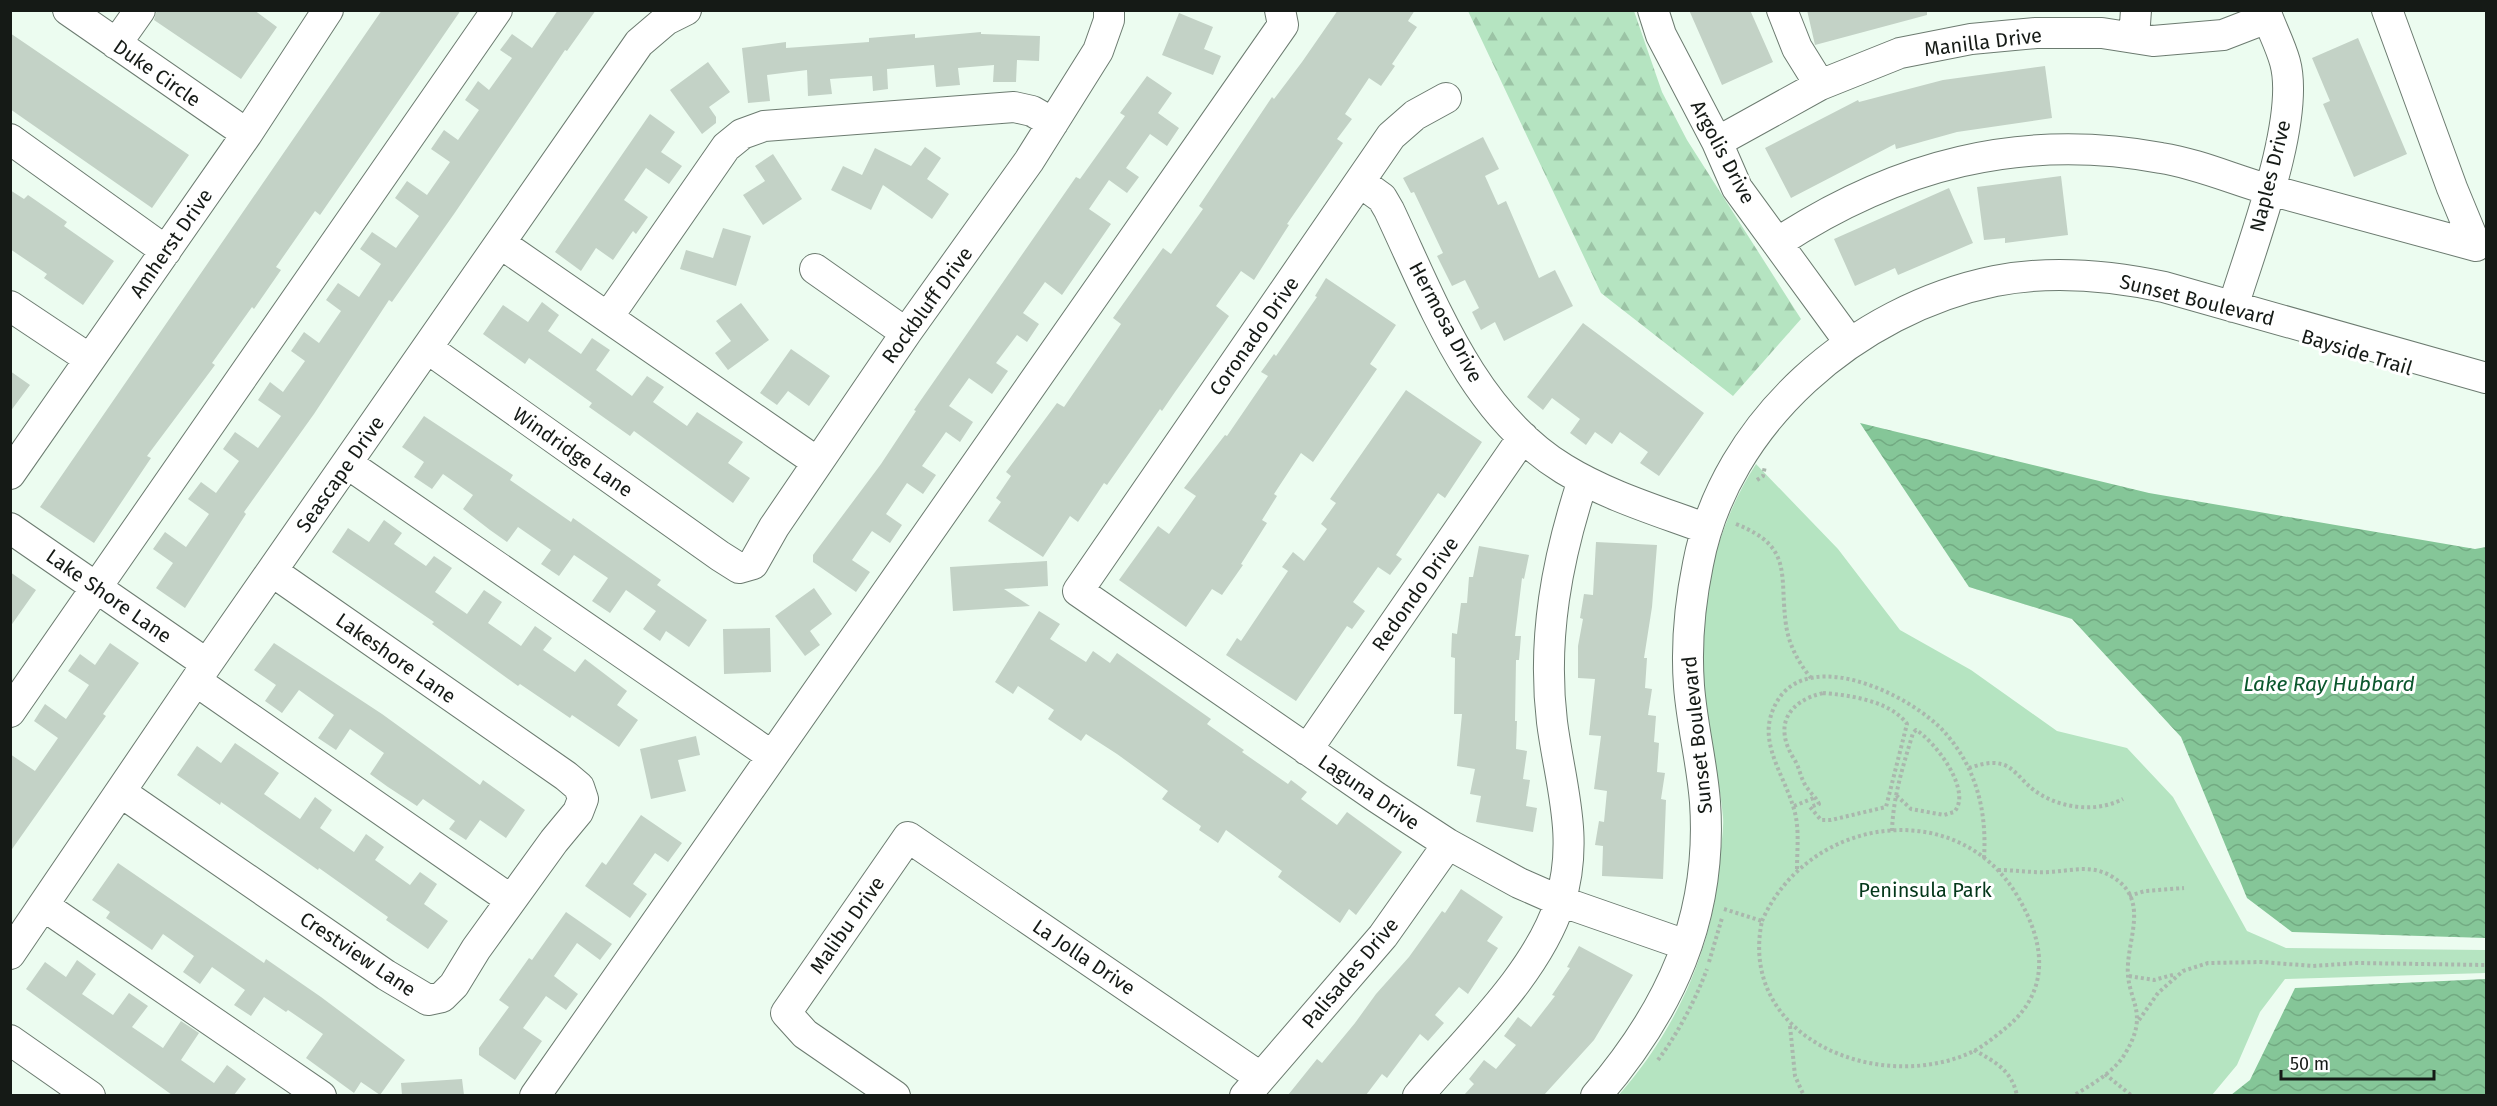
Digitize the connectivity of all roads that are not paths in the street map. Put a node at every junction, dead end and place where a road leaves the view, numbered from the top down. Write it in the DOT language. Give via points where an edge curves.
graph roads {
  1 [pos="68,10"];
  2 [pos="140,10"];
  3 [pos="496,10"];
  4 [pos="686,10"];
  5 [pos="1109,10"];
  6 [pos="1280,10"];
  7 [pos="1653,10"];
  8 [pos="1782,10"];
  9 [pos="2387,10"];
  10 [pos="2266,14"];
  11 [pos="317,15"];
  12 [pos="2135,24"];
  13 [pos="116,44"];
  14 [pos="1820,85"];
  15 [pos="1446,98"];
  16 [pos="1053,123"];
  17 [pos="247,134"];
  18 [pos="10,139"];
  19 [pos="1717,142"];
  20 [pos="1360,182"];
  21 [pos="2269,190"];
  22 [pos="2475,214"];
  23 [pos="501,243"];
  24 [pos="1777,243"];
  25 [pos="2481,248"];
  26 [pos="166,251"];
  27 [pos="815,269"];
  28 [pos="10,306"];
  29 [pos="2233,307"];
  30 [pos="608,316"];
  31 [pos="906,333"];
  32 [pos="1850,343"];
  33 [pos="427,348"];
  34 [pos="88,358"];
  35 [pos="2487,378"];
  36 [pos="1523,437"];
  37 [pos="817,462"];
  38 [pos="348,464"];
  39 [pos="10,474"];
  40 [pos="1583,480"];
  41 [pos="10,528"];
  42 [pos="1720,530"];
  43 [pos="720,556"];
  44 [pos="273,572"];
  45 [pos="97,588"];
  46 [pos="1078,591"];
  47 [pos="201,673"];
  48 [pos="10,712"];
  49 [pos="519,744"];
  50 [pos="1308,750"];
  51 [pos="772,756"];
  52 [pos="122,793"];
  53 [pos="908,837"];
  54 [pos="1448,844"];
  55 [pos="511,900"];
  56 [pos="1560,901"];
  57 [pos="44,906"];
  58 [pos="1686,945"];
  59 [pos="10,954"];
  60 [pos="10,1040"];
  61 [pos="1252,1086"];
  62 [pos="90,1095"];
  63 [pos="321,1095"];
  64 [pos="535,1095"];
  65 [pos="895,1095"];
  66 [pos="1418,1095"];
  67 [pos="1596,1095"];
  1 -- 13 [label="street, Duke Circle"];
  2 -- 13 [label="street"];
  3 -- 45 [label="street"];
  4 -- 23 [label="street, Seascape Drive" via="666,20 639,43"];
  5 -- 16 [label="street, Rockbluff Drive" via="1098,51"];
  6 -- 51 [label="street" via="1282,25"];
  7 -- 19 [label="street, Argolis Drive" via="1661,35"];
  8 -- 14 [label="street" via="1797,48"];
  9 -- 22 [label="street"];
  10 -- 12 [label="street, Manilla Drive" via="2223,35 2153,40"];
  10 -- 21 [label="street, Naples Drive" via="2285,63 2288,93 2279,155"];
  11 -- 17 [label="street, Amherst Drive"];
  12 -- 14 [label="street, Manilla Drive" via="2102,33 2036,33 1971,39 1900,53"];
  13 -- 17 [label="street, Duke Circle"];
  14 -- 19 [label="street, Manilla Drive"];
  15 -- 20 [label="street, Coronado Drive" via="1400,126"];
  16 -- 30 [label="street" via="1032,111 1014,107 764,126 742,134 720,155"];
  16 -- 31 [label="street, Rockbluff Drive"];
  17 -- 26 [label="street, Amherst Drive"];
  18 -- 26 [label="street"];
  19 -- 24 [label="street, Argolis Drive" via="1737,188"];
  20 -- 36 [label="street, Hermosa Drive" via="1382,198 1389,210 1469,372"];
  20 -- 46 [label="street, Coronado Drive"];
  21 -- 24 [label="street" via="2164,158 2109,149 2004,154 1907,176 1829,210"];
  21 -- 25 [label="street"];
  21 -- 29 [label="street, Naples Drive"];
  22 -- 25 [label="street"];
  23 -- 30 [label="street"];
  23 -- 33 [label="street, Seascape Drive"];
  24 -- 32 [label="street, Argolis Drive"];
  26 -- 34 [label="street, Amherst Drive"];
  27 -- 31 [label="street"];
  28 -- 34 [label="street"];
  29 -- 32 [label="street, Sunset Boulevard" via="2130,280 2034,276 1997,281 1934,299"];
  29 -- 35 [label="street, Sunset Boulevard"];
  30 -- 37 [label="street"];
  31 -- 37 [label="street, Rockbluff Drive"];
  32 -- 42 [label="street, Sunset Boulevard" via="1804,381 1767,422 1734,470"];
  33 -- 38 [label="street, Seascape Drive"];
  33 -- 43 [label="street, Windridge Lane"];
  34 -- 39 [label="street, Amherst Drive"];
  36 -- 40 [label="street, Hermosa Drive"];
  36 -- 50 [label="street, Redondo Drive"];
  37 -- 43 [label="street, Rockbluff Drive" via="753,564 739,567"];
  38 -- 44 [label="street, Seascape Drive"];
  38 -- 51 [label="street"];
  40 -- 42 [label="street, Hermosa Drive"];
  40 -- 56 [label="street" via="1565,535 1549,636 1552,721 1570,822"];
  41 -- 45 [label="street, Lake Shore Lane"];
  42 -- 58 [label="street, Sunset Boulevard" via="1693,596 1689,685 1707,837 1698,906"];
  44 -- 47 [label="street, Seascape Drive"];
  44 -- 49 [label="street, Lakeshore Lane"];
  45 -- 47 [label="street, Lake Shore Lane"];
  45 -- 48 [label="street"];
  46 -- 50 [label="street, Laguna Drive"];
  47 -- 52 [label="street, Seascape Drive"];
  47 -- 55 [label="street, Lake Shore Lane"];
  49 -- 55 [label="street, Crestview Lane" via="579,787 583,799 572,822"];
  50 -- 54 [label="street, Laguna Drive"];
  51 -- 64 [label="street"];
  52 -- 55 [label="street, Crestview Lane" via="428,1000 442,997 454,985"];
  52 -- 57 [label="street, Seascape Drive"];
  53 -- 61 [label="street, La Jolla Drive"];
  53 -- 65 [label="street, Malibu Drive" via="786,1013 805,1035"];
  54 -- 56 [label="street, Laguna Drive"];
  54 -- 61 [label="street, Palisades Drive" via="1388,929"];
  56 -- 58 [label="street, Laguna Drive"];
  56 -- 66 [label="street" via="1527,967"];
  57 -- 59 [label="street, Seascape Drive"];
  57 -- 63 [label="street"];
  58 -- 67 [label="street, Sunset Boulevard" via="1665,1000"];
  60 -- 62 [label="street"];
}
